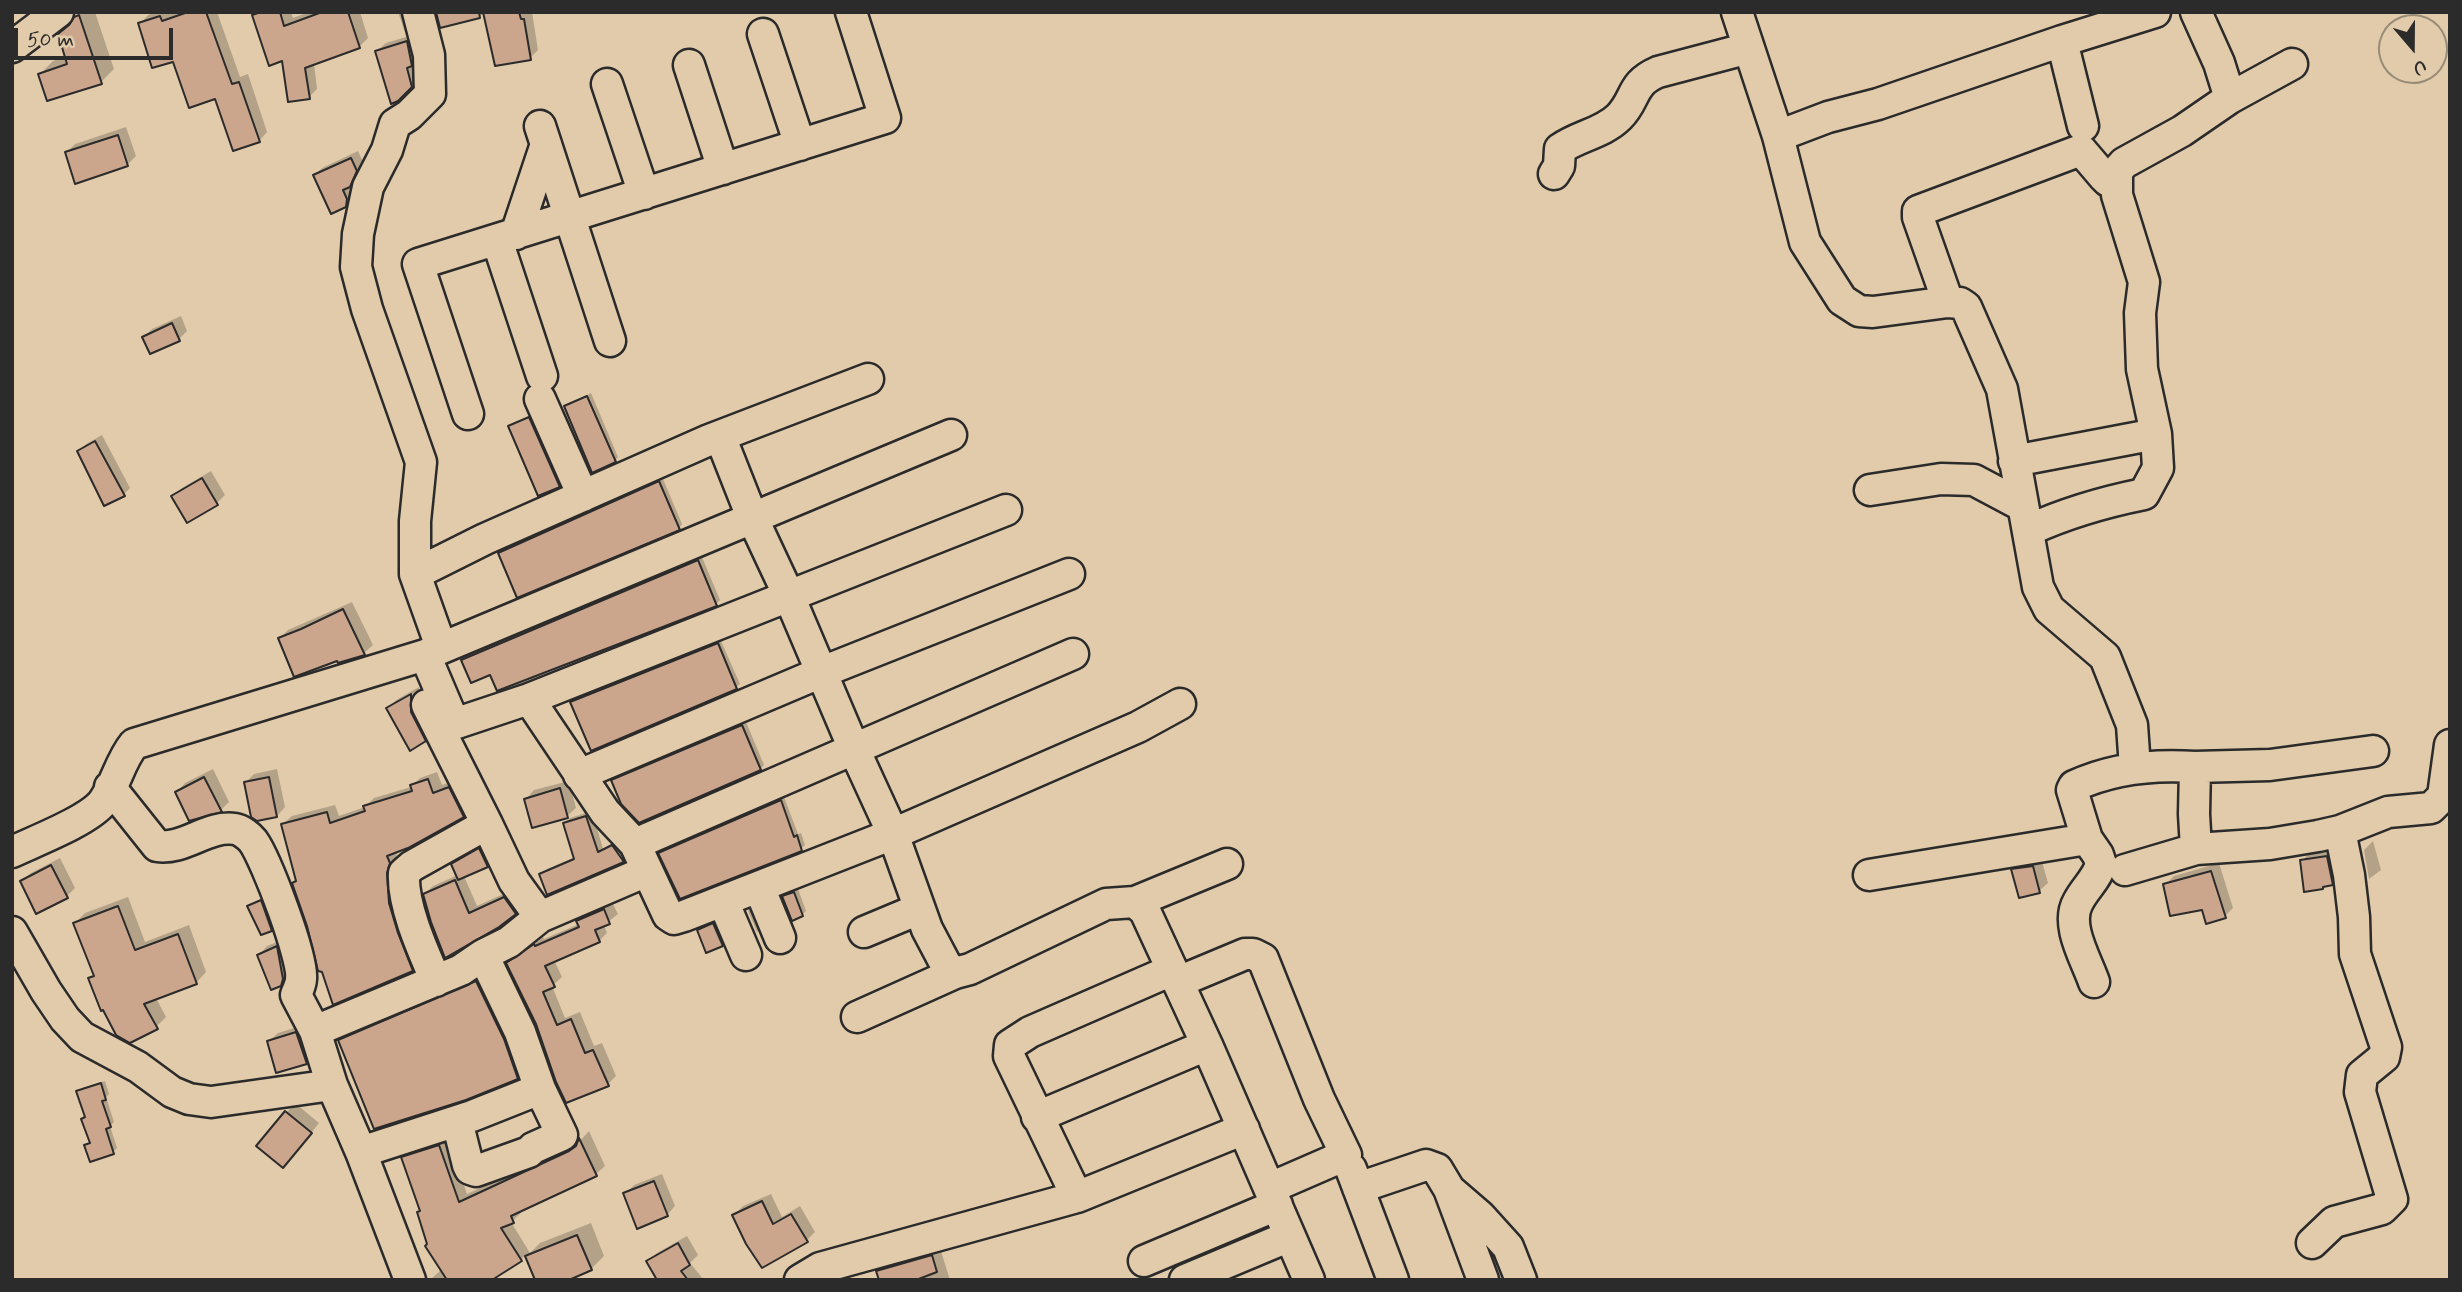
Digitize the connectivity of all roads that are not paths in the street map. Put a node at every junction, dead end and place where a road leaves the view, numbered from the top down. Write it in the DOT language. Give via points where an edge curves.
graph roads {
  1 [pos="58,12"];
  2 [pos="418,12"];
  3 [pos="851,12"];
  4 [pos="1737,12"];
  5 [pos="2155,12"];
  6 [pos="2196,12"];
  7 [pos="763,34"];
  8 [pos="2063,41"];
  9 [pos="12,47"];
  10 [pos="1749,48"];
  11 [pos="2292,64"];
  12 [pos="689,65"];
  13 [pos="607,84"];
  14 [pos="2230,98"];
  15 [pos="2082,127"];
  16 [pos="1778,135"];
  17 [pos="800,145"];
  18 [pos="723,169"];
  19 [pos="1554,174"];
  20 [pos="2116,182"];
  21 [pos="644,194"];
  22 [pos="569,217"];
  23 [pos="506,237"];
  24 [pos="1948,302"];
  25 [pos="610,341"];
  26 [pos="868,379"];
  27 [pos="468,414"];
  28 [pos="2156,434"];
  29 [pos="951,435"];
  30 [pos="720,436"];
  31 [pos="2014,461"];
  32 [pos="1870,490"];
  33 [pos="583,496"];
  34 [pos="1006,510"];
  35 [pos="752,517"];
  36 [pos="2026,518"];
  37 [pos="1069,574"];
  38 [pos="415,575"];
  39 [pos="789,596"];
  40 [pos="424,654"];
  41 [pos="1073,654"];
  42 [pos="822,672"];
  43 [pos="529,699"];
  44 [pos="1180,704"];
  45 [pos="2450,745"];
  46 [pos="854,749"];
  47 [pos="2373,751"];
  48 [pos="2195,767"];
  49 [pos="2135,768"];
  50 [pos="579,775"];
  51 [pos="110,787"];
  52 [pos="486,824"];
  53 [pos="2340,831"];
  54 [pos="893,834"];
  55 [pos="2087,839"];
  56 [pos="2196,849"];
  57 [pos="12,852"];
  58 [pos="641,858"];
  59 [pos="1227,864"];
  60 [pos="2125,870"];
  61 [pos="1869,875"];
  62 [pos="759,887"];
  63 [pos="723,901"];
  64 [pos="1135,902"];
  65 [pos="919,909"];
  66 [pos="540,917"];
  67 [pos="12,932"];
  68 [pos="864,932"];
  69 [pos="780,938"];
  70 [pos="483,955"];
  71 [pos="746,956"];
  72 [pos="955,973"];
  73 [pos="1175,976"];
  74 [pos="436,981"];
  75 [pos="2094,982"];
  76 [pos="857,1017"];
  77 [pos="315,1031"];
  78 [pos="1207,1045"];
  79 [pos="332,1086"];
  80 [pos="540,1088"];
  81 [pos="1037,1117"];
  82 [pos="457,1121"];
  83 [pos="1244,1129"];
  84 [pos="361,1152"];
  85 [pos="1346,1155"];
  86 [pos="1358,1188"];
  87 [pos="1449,1189"];
  88 [pos="1273,1196"];
  89 [pos="1077,1197"];
  90 [pos="1290,1236"];
  91 [pos="2312,1243"];
  92 [pos="1508,1247"];
  93 [pos="1144,1261"];
  94 [pos="1479,1269"];
  95 [pos="815,1276"];
  96 [pos="411,1280"];
  97 [pos="1185,1280"];
  98 [pos="1310,1280"];
  99 [pos="1393,1280"];
  100 [pos="1521,1280"];
  1 -- 9 [label="street"];
  2 -- 38 [label="street" via="429,55 430,94 395,124 368,187 356,267 421,462"];
  3 -- 17 [label="street" via="885,118"];
  4 -- 10 [label="street"];
  5 -- 8 [label="street"];
  6 -- 14 [label="street"];
  7 -- 17 [label="street"];
  8 -- 15 [label="street"];
  8 -- 16 [label="street"];
  10 -- 16 [label="street"];
  10 -- 19 [label="street" via="1644,78 1612,123 1560,149"];
  11 -- 14 [label="street"];
  12 -- 18 [label="street"];
  13 -- 21 [label="street"];
  14 -- 20 [label="street" via="2124,163"];
  16 -- 24 [label="street" via="1805,243 1842,300 1858,310 1873,312"];
  17 -- 18 [label="street"];
  18 -- 21 [label="street"];
  20 -- 24 [label="street" via="2108,181 2081,150 1918,211"];
  20 -- 28 [label="street" via="2144,282 2142,369"];
  21 -- 22 [label="street"];
  22 -- 23 [label="street"];
  22 -- 23 [label="street" via="543,135"];
  22 -- 25 [label="street"];
  23 -- 27 [label="street" via="418,264"];
  23 -- 33 [label="street" via="541,387"];
  24 -- 31 [label="street" via="1966,307 2003,389"];
  26 -- 30 [label="street"];
  28 -- 31 [label="street"];
  28 -- 36 [label="street" via="2158,468 2144,494 2054,518"];
  29 -- 35 [label="street"];
  30 -- 33 [label="street"];
  30 -- 35 [label="street"];
  31 -- 36 [label="street"];
  32 -- 36 [label="street" via="1941,479 1974,480"];
  33 -- 38 [label="street"];
  34 -- 39 [label="street"];
  35 -- 39 [label="street"];
  35 -- 40 [label="street"];
  36 -- 49 [label="street" via="2038,587 2049,610 2105,657 2113,675 2132,725"];
  37 -- 42 [label="street"];
  38 -- 40 [label="street"];
  39 -- 42 [label="street"];
  39 -- 43 [label="street"];
  40 -- 43 [label="street" via="457,723"];
  40 -- 51 [label="street" via="146,738 124,757"];
  40 -- 52 [label="street"];
  41 -- 46 [label="street"];
  42 -- 46 [label="street"];
  42 -- 50 [label="street"];
  43 -- 50 [label="street"];
  44 -- 54 [label="street" via="1138,727"];
  45 -- 53 [label="street" via="2443,796 2431,808 2388,812"];
  46 -- 54 [label="street"];
  46 -- 58 [label="street"];
  47 -- 48 [label="street" via="2270,765"];
  48 -- 49 [label="street" via="2159,764"];
  48 -- 56 [label="street"];
  49 -- 55 [label="street" via="2074,786"];
  50 -- 58 [label="street"];
  51 -- 57 [label="street" via="103,802 88,815"];
  51 -- 77 [label="street" via="157,846 170,848 214,830 238,829 252,840 287,922 302,980 296,995"];
  52 -- 66 [label="street" via="513,881"];
  52 -- 74 [label="street" via="404,873 417,934"];
  53 -- 56 [label="street" via="2270,844"];
  53 -- 91 [label="street" via="2351,889 2355,954 2386,1046 2384,1057 2362,1075 2360,1092 2392,1199 2382,1209 2334,1222"];
  54 -- 62 [label="street"];
  54 -- 65 [label="street"];
  55 -- 61 [label="street"];
  55 -- 75 [label="street" via="2101,864 2072,914"];
  56 -- 60 [label="street"];
  58 -- 63 [label="street" via="674,919"];
  58 -- 66 [label="street"];
  59 -- 64 [label="street"];
  62 -- 63 [label="street"];
  62 -- 69 [label="street"];
  63 -- 71 [label="street"];
  64 -- 72 [label="street" via="1106,904"];
  64 -- 73 [label="street" via="1145,911"];
  65 -- 68 [label="street"];
  65 -- 72 [label="street" via="946,965"];
  66 -- 70 [label="street" via="509,942"];
  67 -- 79 [label="street" via="59,1010 82,1037 138,1066 172,1092 211,1102"];
  70 -- 74 [label="street"];
  70 -- 80 [label="street" via="520,1032"];
  72 -- 76 [label="street"];
  73 -- 78 [label="street"];
  73 -- 81 [label="street" via="1010,1045 1009,1056"];
  73 -- 85 [label="street" via="1245,954 1263,959"];
  74 -- 77 [label="street"];
  77 -- 79 [label="street"];
  78 -- 81 [label="street"];
  78 -- 83 [label="street"];
  79 -- 84 [label="street"];
  80 -- 82 [label="street"];
  80 -- 82 [label="street" via="562,1135 529,1152 470,1169"];
  81 -- 89 [label="street"];
  82 -- 84 [label="street"];
  83 -- 88 [label="street"];
  83 -- 89 [label="street"];
  84 -- 96 [label="street"];
  85 -- 86 [label="street"];
  85 -- 88 [label="street"];
  86 -- 87 [label="street" via="1426,1165 1437,1169"];
  86 -- 99 [label="street"];
  87 -- 92 [label="street"];
  87 -- 94 [label="street"];
  88 -- 90 [label="street"];
  88 -- 93 [label="street"];
  89 -- 95 [label="street"];
  90 -- 97 [label="street"];
  90 -- 98 [label="street"];
  92 -- 94 [label="street"];
  92 -- 100 [label="street"];
}
